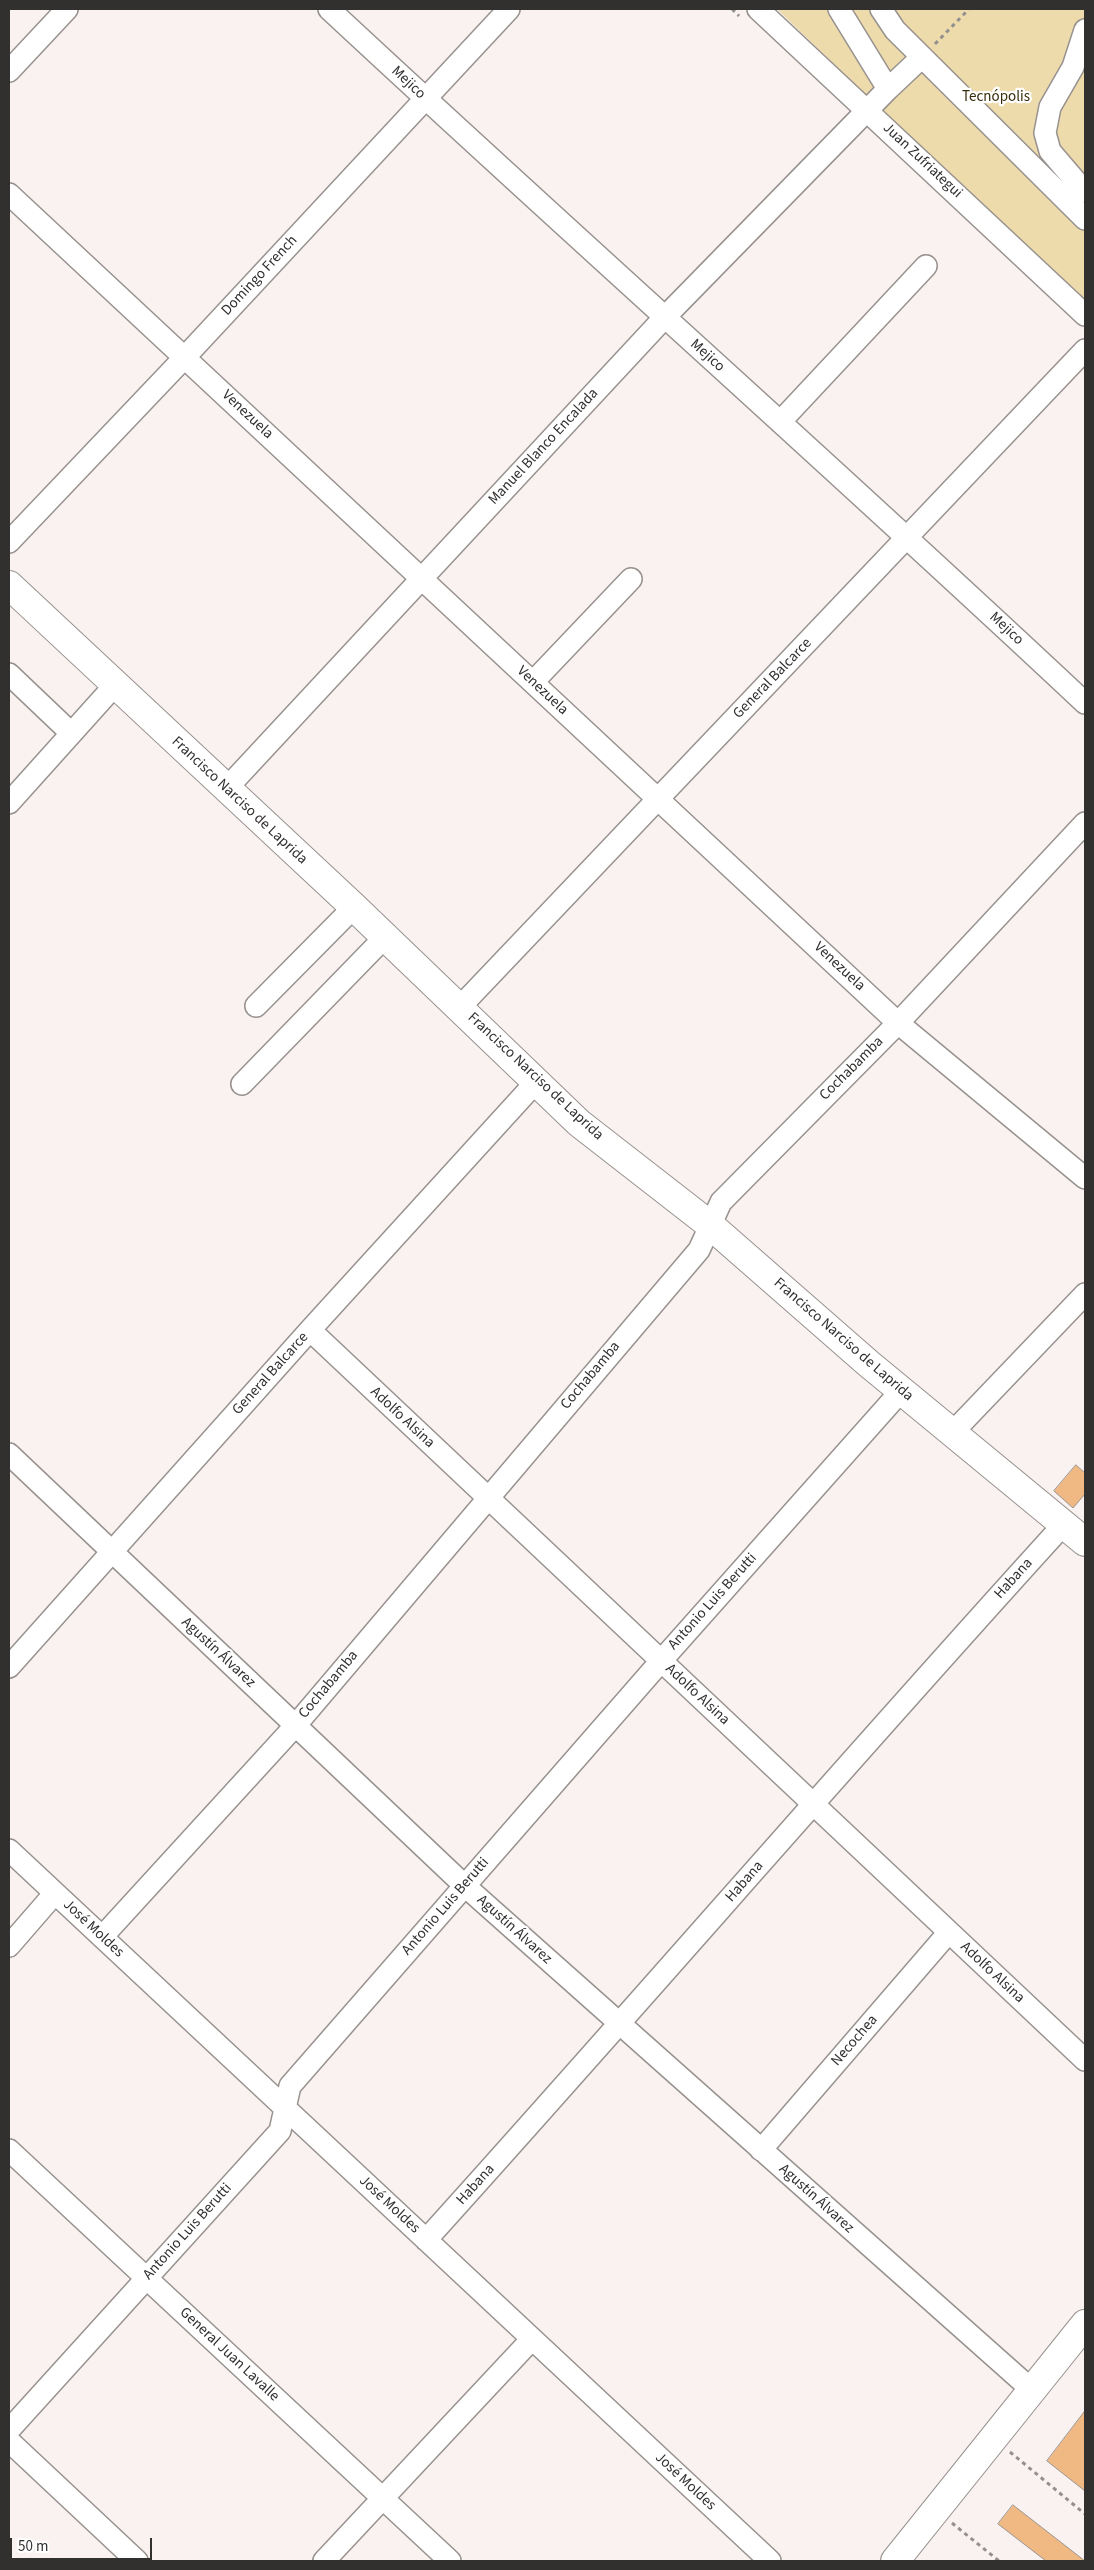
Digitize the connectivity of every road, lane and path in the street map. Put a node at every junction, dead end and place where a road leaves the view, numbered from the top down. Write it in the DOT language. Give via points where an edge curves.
graph roads {
  1 [pos="67,9"];
  2 [pos="329,9"];
  3 [pos="509,9"];
  4 [pos="758,9"];
  5 [pos="839,9"];
  6 [pos="881,9"];
  7 [pos="969,9"];
  8 [pos="1085,30"];
  9 [pos="922,57"];
  10 [pos="9,71"];
  11 [pos="888,88"];
  12 [pos="425,98"];
  13 [pos="867,108"];
  14 [pos="1085,192"];
  15 [pos="9,194"];
  16 [pos="1085,219"];
  17 [pos="926,266"];
  18 [pos="1085,314"];
  19 [pos="664,318"];
  20 [pos="1085,350"];
  21 [pos="186,357"];
  22 [pos="780,422"];
  23 [pos="908,537"];
  24 [pos="9,542"];
  25 [pos="421,579"];
  26 [pos="631,579"];
  27 [pos="9,585"];
  28 [pos="9,674"];
  29 [pos="532,682"];
  30 [pos="115,685"];
  31 [pos="1085,703"];
  32 [pos="71,733"];
  33 [pos="226,789"];
  34 [pos="658,799"];
  35 [pos="9,803"];
  36 [pos="1085,823"];
  37 [pos="354,907"];
  38 [pos="385,937"];
  39 [pos="256,1006"];
  40 [pos="460,1007"];
  41 [pos="898,1023"];
  42 [pos="536,1082"];
  43 [pos="242,1084"];
  44 [pos="1085,1178"];
  45 [pos="710,1225"];
  46 [pos="1085,1294"];
  47 [pos="310,1330"];
  48 [pos="901,1391"];
  49 [pos="952,1433"];
  50 [pos="9,1454"];
  51 [pos="488,1498"];
  52 [pos="1064,1524"];
  53 [pos="1085,1542"];
  54 [pos="112,1552"];
  55 [pos="661,1661"];
  56 [pos="9,1667"];
  57 [pos="295,1726"];
  58 [pos="813,1805"];
  59 [pos="9,1850"];
  60 [pos="465,1886"];
  61 [pos="55,1894"];
  62 [pos="949,1932"];
  63 [pos="102,1936"];
  64 [pos="9,1946"];
  65 [pos="621,2024"];
  66 [pos="1085,2060"];
  67 [pos="286,2109"];
  68 [pos="9,2150"];
  69 [pos="761,2150"];
  70 [pos="426,2240"];
  71 [pos="146,2278"];
  72 [pos="1085,2324"];
  73 [pos="532,2339"];
  74 [pos="1032,2390"];
  75 [pos="9,2430"];
  76 [pos="994,2439"];
  77 [pos="9,2441"];
  78 [pos="383,2498"];
  79 [pos="936,2510"];
  80 [pos="1085,2514"];
  81 [pos="137,2561"];
  82 [pos="324,2561"];
  83 [pos="450,2561"];
  84 [pos="770,2561"];
  85 [pos="895,2561"];
  86 [pos="999,2561"];
  1 -- 10 [label="street"];
  2 -- 12 [label="street, Mejico"];
  3 -- 12 [label="street, Domingo French"];
  4 -- 13 [label="street, Juan Zufriategui"];
  5 -- 11 [label="street"];
  6 -- 9 [label="street" via="895,30"];
  7 -- 9 [label="path"];
  8 -- 14 [label="street" via="1073,67 1050,108 1045,133 1050,151"];
  9 -- 11 [label="street, Manuel Blanco Encalada"];
  9 -- 16 [label="street"];
  11 -- 13 [label="street, Manuel Blanco Encalada"];
  12 -- 19 [label="street, Mejico"];
  12 -- 21 [label="street, Domingo French"];
  13 -- 18 [label="street, Juan Zufriategui"];
  13 -- 19 [label="street, Manuel Blanco Encalada"];
  15 -- 21 [label="street, Venezuela"];
  17 -- 22 [label="street"];
  19 -- 22 [label="street, Mejico"];
  19 -- 25 [label="street, Manuel Blanco Encalada"];
  20 -- 23 [label="street, General Balcarce"];
  21 -- 24 [label="street, Domingo French"];
  21 -- 25 [label="street, Venezuela"];
  22 -- 23 [label="street, Mejico"];
  23 -- 31 [label="street, Mejico"];
  23 -- 34 [label="street, General Balcarce"];
  25 -- 29 [label="street, Venezuela"];
  25 -- 33 [label="street, Manuel Blanco Encalada"];
  26 -- 29 [label="street"];
  27 -- 30 [label="main road, Francisco Narciso de Laprida"];
  28 -- 32 [label="street"];
  29 -- 34 [label="street, Venezuela"];
  30 -- 32 [label="street"];
  30 -- 33 [label="main road, Francisco Narciso de Laprida"];
  32 -- 35 [label="street"];
  33 -- 37 [label="main road, Francisco Narciso de Laprida"];
  34 -- 40 [label="street, General Balcarce"];
  34 -- 41 [label="street, Venezuela"];
  36 -- 41 [label="street, Cochabamba"];
  37 -- 38 [label="main road, Francisco Narciso de Laprida"];
  37 -- 39 [label="street"];
  38 -- 40 [label="main road, Francisco Narciso de Laprida"];
  38 -- 43 [label="street"];
  40 -- 42 [label="main road, Francisco Narciso de Laprida"];
  41 -- 44 [label="street, Venezuela"];
  41 -- 45 [label="street, Cochabamba" via="721,1202"];
  42 -- 45 [label="main road, Francisco Narciso de Laprida" via="579,1123"];
  42 -- 47 [label="street, General Balcarce"];
  45 -- 48 [label="main road, Francisco Narciso de Laprida"];
  45 -- 51 [label="street, Cochabamba" via="699,1250"];
  46 -- 49 [label="street"];
  47 -- 51 [label="street, Adolfo Alsina"];
  47 -- 54 [label="street, General Balcarce"];
  48 -- 49 [label="main road, Francisco Narciso de Laprida"];
  48 -- 55 [label="street, Antonio Luis Berutti"];
  49 -- 52 [label="main road, Francisco Narciso de Laprida"];
  50 -- 54 [label="street, Agustín Álvarez"];
  51 -- 55 [label="street, Adolfo Alsina"];
  51 -- 57 [label="street, Cochabamba"];
  52 -- 53 [label="main road, Francisco Narciso de Laprida"];
  52 -- 58 [label="street, Habana"];
  54 -- 56 [label="street, General Balcarce"];
  54 -- 57 [label="street, Agustín Álvarez"];
  55 -- 58 [label="street, Adolfo Alsina"];
  55 -- 60 [label="street, Antonio Luis Berutti"];
  57 -- 60 [label="street, Agustín Álvarez"];
  57 -- 63 [label="street, Cochabamba"];
  58 -- 62 [label="street, Adolfo Alsina"];
  58 -- 65 [label="street, Habana"];
  59 -- 61 [label="street, José Moldes"];
  60 -- 65 [label="street, Agustín Álvarez"];
  60 -- 67 [label="street, Antonio Luis Berutti" via="290,2086"];
  61 -- 63 [label="street, José Moldes"];
  61 -- 64 [label="street"];
  62 -- 66 [label="street, Adolfo Alsina"];
  62 -- 69 [label="street, Necochea"];
  63 -- 67 [label="street, José Moldes"];
  65 -- 69 [label="street, Agustín Álvarez"];
  65 -- 70 [label="street, Habana"];
  67 -- 70 [label="street, José Moldes"];
  67 -- 71 [label="street, Antonio Luis Berutti" via="280,2131"];
  68 -- 71 [label="street, General Juan Lavalle"];
  69 -- 74 [label="street, Agustín Álvarez"];
  70 -- 73 [label="street, José Moldes"];
  71 -- 75 [label="street, Antonio Luis Berutti"];
  71 -- 78 [label="street, General Juan Lavalle"];
  72 -- 74 [label="main road"];
  73 -- 78 [label="street"];
  73 -- 84 [label="street, José Moldes"];
  74 -- 76 [label="main road"];
  76 -- 79 [label="main road"];
  76 -- 80 [label="path"];
  77 -- 81 [label="street"];
  78 -- 82 [label="street"];
  78 -- 83 [label="street, General Juan Lavalle"];
  79 -- 85 [label="main road"];
  79 -- 86 [label="path"];
}
